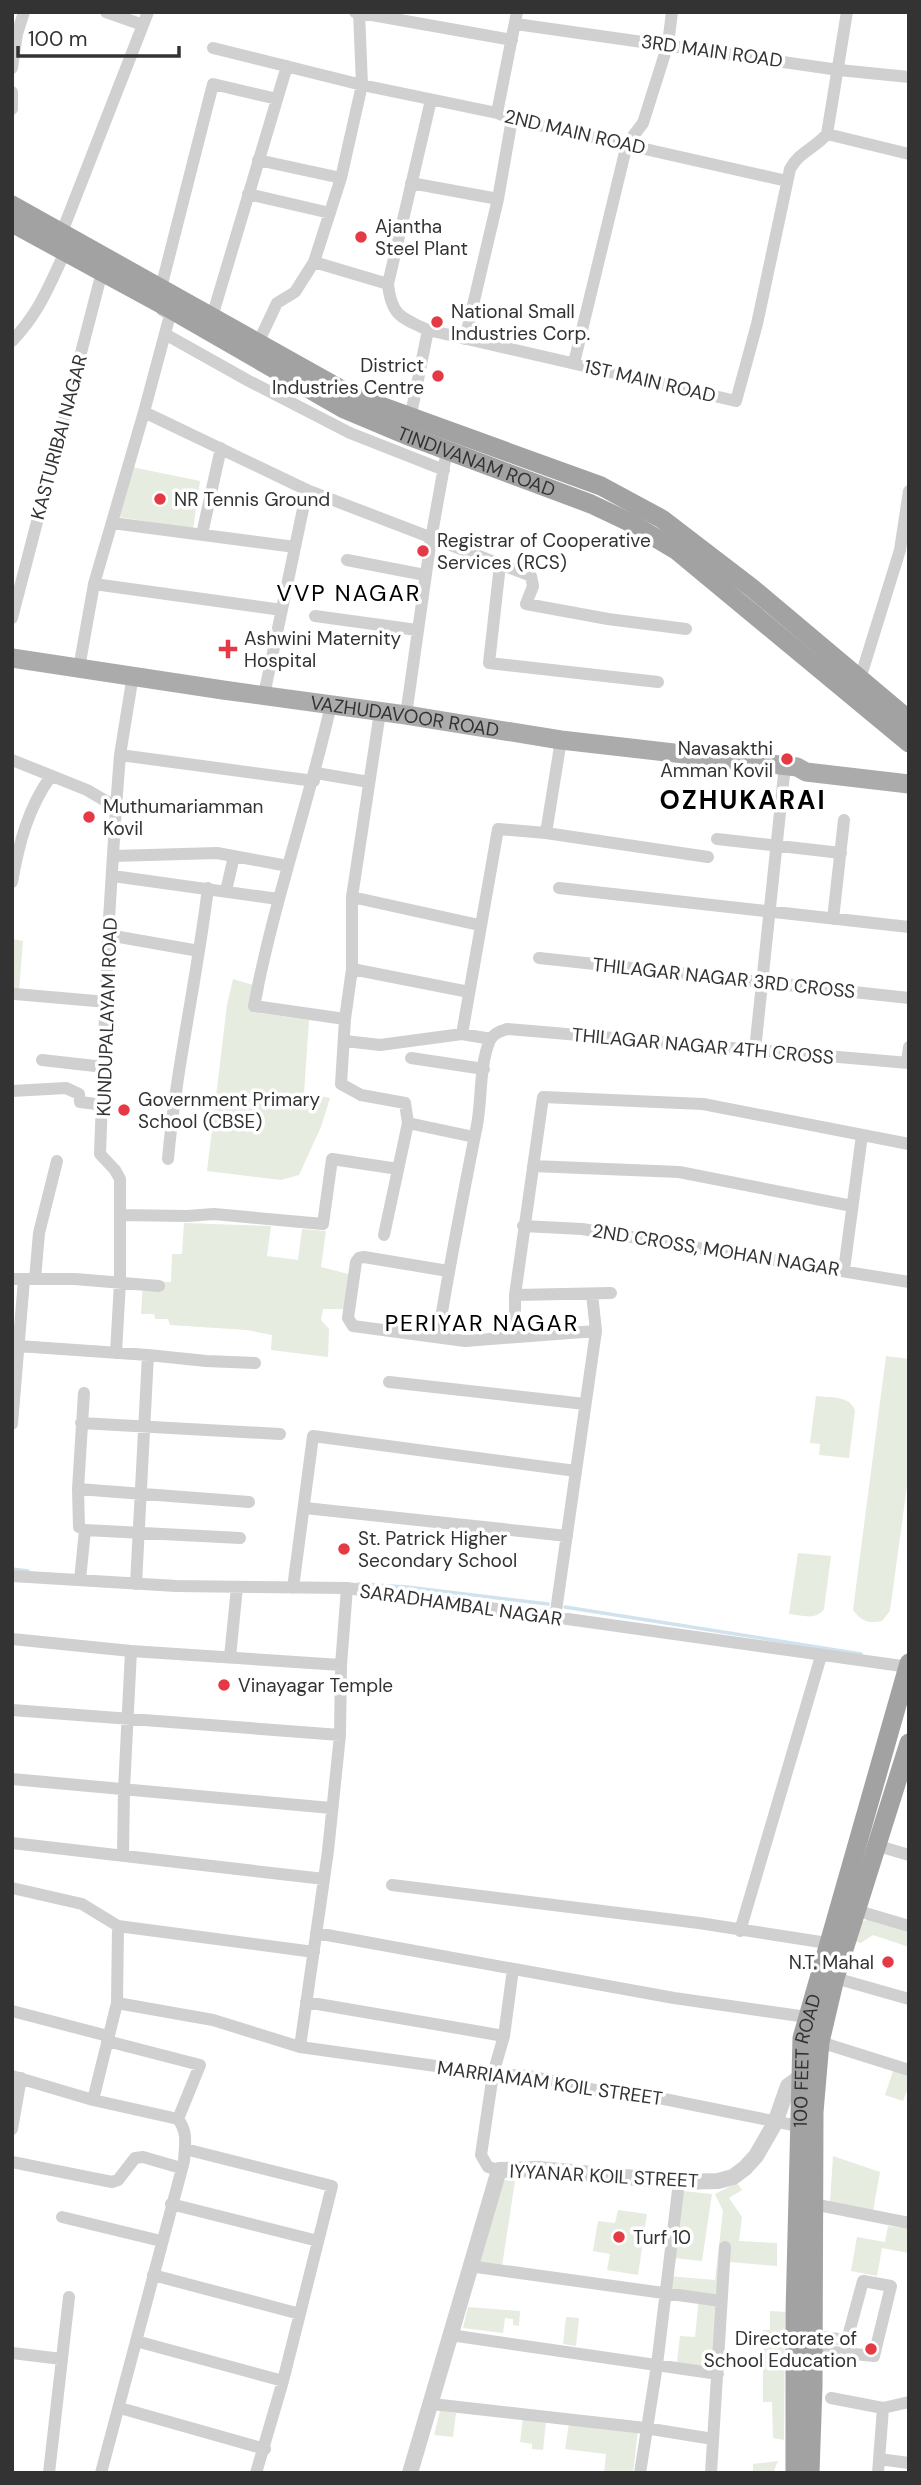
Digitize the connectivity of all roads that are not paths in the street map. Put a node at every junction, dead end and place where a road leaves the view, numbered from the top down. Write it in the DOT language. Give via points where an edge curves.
graph roads {
  1 [pos="24,12"];
  2 [pos="106,12"];
  3 [pos="148,12"];
  4 [pos="672,12"];
  5 [pos="847,12"];
  6 [pos="358,13"];
  7 [pos="413,17"];
  8 [pos="517,18"];
  9 [pos="143,25"];
  10 [pos="512,40"];
  11 [pos="668,44"];
  12 [pos="213,48"];
  13 [pos="287,65"];
  14 [pos="12,68"];
  15 [pos="839,70"];
  16 [pos="909,76"];
  17 [pos="362,85"];
  18 [pos="12,92"];
  19 [pos="277,99"];
  20 [pos="431,100"];
  21 [pos="12,108"];
  22 [pos="497,113"];
  23 [pos="512,118"];
  24 [pos="827,134"];
  25 [pos="627,145"];
  26 [pos="909,154"];
  27 [pos="258,160"];
  28 [pos="341,178"];
  29 [pos="787,181"];
  30 [pos="411,183"];
  31 [pos="248,194"];
  32 [pos="498,200"];
  33 [pos="12,205"];
  34 [pos="330,214"];
  35 [pos="12,223"];
  36 [pos="61,232"];
  37 [pos="65,252"];
  38 [pos="314,262"];
  39 [pos="105,270"];
  40 [pos="387,284"];
  41 [pos="161,288"];
  42 [pos="212,317"];
  43 [pos="428,330"];
  44 [pos="165,334"];
  45 [pos="465,339"];
  46 [pos="12,341"];
  47 [pos="258,343"];
  48 [pos="574,363"];
  49 [pos="144,412"];
  50 [pos="409,426"];
  51 [pos="221,448"];
  52 [pos="447,450"];
  53 [pos="444,470"];
  54 [pos="307,490"];
  55 [pos="909,491"];
  56 [pos="111,523"];
  57 [pos="202,534"];
  58 [pos="431,539"];
  59 [pos="295,547"];
  60 [pos="347,559"];
  61 [pos="500,565"];
  62 [pos="425,575"];
  63 [pos="94,584"];
  64 [pos="282,610"];
  65 [pos="315,616"];
  66 [pos="12,618"];
  67 [pos="686,629"];
  68 [pos="417,630"];
  69 [pos="12,658"];
  70 [pos="79,668"];
  71 [pos="133,675"];
  72 [pos="860,679"];
  73 [pos="659,682"];
  74 [pos="264,695"];
  75 [pos="331,705"];
  76 [pos="380,712"];
  77 [pos="406,715"];
  78 [pos="909,720"];
  79 [pos="561,740"];
  80 [pos="909,743"];
  81 [pos="120,755"];
  82 [pos="12,760"];
  83 [pos="791,766"];
  84 [pos="909,774"];
  85 [pos="51,776"];
  86 [pos="315,777"];
  87 [pos="369,782"];
  88 [pos="909,784"];
  89 [pos="116,807"];
  90 [pos="844,820"];
  91 [pos="546,833"];
  92 [pos="717,839"];
  93 [pos="778,846"];
  94 [pos="841,853"];
  95 [pos="114,856"];
  96 [pos="234,856"];
  97 [pos="708,857"];
  98 [pos="14,864"];
  99 [pos="288,866"];
  100 [pos="113,876"];
  101 [pos="12,882"];
  102 [pos="208,888"];
  103 [pos="559,888"];
  104 [pos="226,891"];
  105 [pos="352,897"];
  106 [pos="278,899"];
  107 [pos="771,912"];
  108 [pos="833,919"];
  109 [pos="479,925"];
  110 [pos="909,927"];
  111 [pos="108,935"];
  112 [pos="199,951"];
  113 [pos="539,958"];
  114 [pos="352,969"];
  115 [pos="763,981"];
  116 [pos="468,992"];
  117 [pos="15,994"];
  118 [pos="909,998"];
  119 [pos="107,1002"];
  120 [pos="345,1019"];
  121 [pos="462,1034"];
  122 [pos="495,1035"];
  123 [pos="345,1041"];
  124 [pos="909,1047"];
  125 [pos="755,1050"];
  126 [pos="411,1058"];
  127 [pos="42,1060"];
  128 [pos="908,1063"];
  129 [pos="104,1067"];
  130 [pos="484,1069"];
  131 [pos="12,1091"];
  132 [pos="104,1105"];
  133 [pos="408,1124"];
  134 [pos="862,1135"];
  135 [pos="474,1137"];
  136 [pos="909,1144"];
  137 [pos="168,1159"];
  138 [pos="57,1161"];
  139 [pos="533,1167"];
  140 [pos="398,1169"];
  141 [pos="852,1206"];
  142 [pos="120,1215"];
  143 [pos="523,1226"];
  144 [pos="384,1235"];
  145 [pos="844,1270"];
  146 [pos="448,1271"];
  147 [pos="24,1279"];
  148 [pos="120,1282"];
  149 [pos="909,1282"];
  150 [pos="159,1286"];
  151 [pos="611,1293"];
  152 [pos="592,1294"];
  153 [pos="515,1295"];
  154 [pos="596,1331"];
  155 [pos="438,1337"];
  156 [pos="515,1337"];
  157 [pos="18,1346"];
  158 [pos="116,1353"];
  159 [pos="148,1355"];
  160 [pos="255,1363"];
  161 [pos="389,1382"];
  162 [pos="84,1393"];
  163 [pos="585,1404"];
  164 [pos="13,1414"];
  165 [pos="81,1423"];
  166 [pos="12,1424"];
  167 [pos="144,1424"];
  168 [pos="279,1434"];
  169 [pos="576,1471"];
  170 [pos="78,1489"];
  171 [pos="142,1494"];
  172 [pos="249,1502"];
  173 [pos="305,1508"];
  174 [pos="85,1530"];
  175 [pos="139,1532"];
  176 [pos="567,1536"];
  177 [pos="240,1538"];
  178 [pos="12,1576"];
  179 [pos="80,1580"];
  180 [pos="136,1584"];
  181 [pos="237,1587"];
  182 [pos="293,1588"];
  183 [pos="347,1588"];
  184 [pos="555,1618"];
  185 [pos="12,1639"];
  186 [pos="131,1651"];
  187 [pos="821,1656"];
  188 [pos="230,1657"];
  189 [pos="341,1665"];
  190 [pos="908,1666"];
  191 [pos="12,1710"];
  192 [pos="127,1720"];
  193 [pos="340,1735"];
  194 [pos="909,1743"];
  195 [pos="12,1779"];
  196 [pos="124,1789"];
  197 [pos="331,1808"];
  198 [pos="12,1843"];
  199 [pos="875,1845"];
  200 [pos="122,1855"];
  201 [pos="909,1855"];
  202 [pos="324,1879"];
  203 [pos="392,1885"];
  204 [pos="12,1888"];
  205 [pos="855,1910"];
  206 [pos="118,1926"];
  207 [pos="909,1926"];
  208 [pos="740,1931"];
  209 [pos="316,1933"];
  210 [pos="827,1943"];
  211 [pos="314,1952"];
  212 [pos="513,1969"];
  213 [pos="835,1978"];
  214 [pos="909,1999"];
  215 [pos="306,2002"];
  216 [pos="117,2003"];
  217 [pos="12,2011"];
  218 [pos="807,2017"];
  219 [pos="503,2036"];
  220 [pos="108,2038"];
  221 [pos="820,2042"];
  222 [pos="300,2047"];
  223 [pos="909,2070"];
  224 [pos="493,2074"];
  225 [pos="17,2077"];
  226 [pos="799,2078"];
  227 [pos="93,2099"];
  228 [pos="178,2119"];
  229 [pos="775,2123"];
  230 [pos="798,2126"];
  231 [pos="12,2129"];
  232 [pos="185,2149"];
  233 [pos="12,2162"];
  234 [pos="181,2168"];
  235 [pos="499,2170"];
  236 [pos="679,2182"];
  237 [pos="171,2204"];
  238 [pos="813,2204"];
  239 [pos="62,2217"];
  240 [pos="909,2223"];
  241 [pos="162,2241"];
  242 [pos="318,2241"];
  243 [pos="725,2247"];
  244 [pos="470,2266"];
  245 [pos="153,2275"];
  246 [pos="664,2295"];
  247 [pos="69,2297"];
  248 [pos="721,2301"];
  249 [pos="300,2314"];
  250 [pos="450,2334"];
  251 [pos="136,2341"];
  252 [pos="814,2343"];
  253 [pos="12,2353"];
  254 [pos="62,2359"];
  255 [pos="657,2365"];
  256 [pos="718,2374"];
  257 [pos="283,2381"];
  258 [pos="831,2398"];
  259 [pos="909,2402"];
  260 [pos="432,2404"];
  261 [pos="120,2408"];
  262 [pos="883,2408"];
  263 [pos="645,2428"];
  264 [pos="713,2439"];
  265 [pos="265,2449"];
  266 [pos="810,2463"];
  267 [pos="909,2463"];
  268 [pos="879,2466"];
  269 [pos="48,2473"];
  270 [pos="101,2473"];
  271 [pos="256,2473"];
  272 [pos="410,2473"];
  273 [pos="640,2473"];
  274 [pos="711,2473"];
  275 [pos="795,2473"];
  276 [pos="824,2473"];
  1 -- 14 [label="street"];
  2 -- 9 [label="street"];
  3 -- 9 [label="street"];
  4 -- 11 [label="street"];
  5 -- 15 [label="street"];
  6 -- 7 [label="street"];
  6 -- 17 [label="street"];
  7 -- 10 [label="street"];
  8 -- 10 [label="street"];
  8 -- 11 [label="street, 3RD MAIN ROAD"];
  9 -- 36 [label="street"];
  10 -- 22 [label="street"];
  11 -- 15 [label="street, 3RD MAIN ROAD"];
  11 -- 25 [label="street" via="643,123"];
  12 -- 13 [label="street, 2ND MAIN ROAD"];
  13 -- 17 [label="street, 2ND MAIN ROAD"];
  13 -- 19 [label="street"];
  15 -- 16 [label="street, 3RD MAIN ROAD"];
  15 -- 24 [label="street"];
  17 -- 20 [label="street, 2ND MAIN ROAD"];
  17 -- 28 [label="street"];
  18 -- 21 [label="street"];
  19 -- 27 [label="street"];
  19 -- 41 [label="street" via="213,84"];
  20 -- 22 [label="street, 2ND MAIN ROAD"];
  20 -- 30 [label="street"];
  22 -- 23 [label="street, 2ND MAIN ROAD"];
  23 -- 25 [label="street, 2ND MAIN ROAD"];
  23 -- 32 [label="street"];
  24 -- 26 [label="street"];
  24 -- 29 [label="street, 1ST MAIN ROAD" via="816,146 797,155"];
  25 -- 29 [label="street, 2ND MAIN ROAD"];
  25 -- 48 [label="street"];
  27 -- 28 [label="street"];
  27 -- 31 [label="street"];
  28 -- 34 [label="street"];
  29 -- 48 [label="street, 1ST MAIN ROAD" via="736,401"];
  30 -- 32 [label="street"];
  30 -- 40 [label="street"];
  31 -- 34 [label="street"];
  31 -- 42 [label="street"];
  32 -- 45 [label="street"];
  33 -- 36 [label="highway"];
  34 -- 38 [label="street"];
  35 -- 37 [label="highway, TINDIVANAM ROAD"];
  36 -- 39 [label="highway"];
  37 -- 39 [label="highway, TINDIVANAM ROAD"];
  37 -- 46 [label="street" via="31,321"];
  38 -- 40 [label="street"];
  38 -- 47 [label="street" via="295,292 277,303"];
  39 -- 41 [label="highway"];
  39 -- 44 [label="street" via="170,315"];
  39 -- 50 [label="highway, TINDIVANAM ROAD" via="344,409"];
  39 -- 66 [label="street, KASTURIBAI NAGAR"];
  40 -- 43 [label="street, 1ST MAIN ROAD" via="389,303 401,319"];
  41 -- 42 [label="highway"];
  42 -- 47 [label="highway"];
  43 -- 45 [label="street, 1ST MAIN ROAD"];
  43 -- 50 [label="street"];
  44 -- 49 [label="street"];
  44 -- 53 [label="street" via="350,433"];
  45 -- 48 [label="street, 1ST MAIN ROAD"];
  47 -- 50 [label="highway"];
  49 -- 51 [label="street"];
  49 -- 56 [label="street"];
  50 -- 52 [label="highway, TINDIVANAM ROAD"];
  50 -- 72 [label="highway" via="601,486 662,519"];
  51 -- 54 [label="street"];
  51 -- 57 [label="street"];
  52 -- 53 [label="street"];
  52 -- 80 [label="highway, TINDIVANAM ROAD" via="591,503 676,550"];
  53 -- 58 [label="street"];
  54 -- 58 [label="street"];
  54 -- 59 [label="street"];
  55 -- 72 [label="street" via="900,550"];
  56 -- 57 [label="street"];
  56 -- 63 [label="street"];
  57 -- 59 [label="street"];
  58 -- 61 [label="street"];
  58 -- 62 [label="street"];
  59 -- 64 [label="street"];
  60 -- 62 [label="street"];
  61 -- 67 [label="street" via="531,576 533,586 526,604"];
  61 -- 73 [label="street" via="489,663"];
  62 -- 68 [label="street"];
  63 -- 64 [label="street"];
  63 -- 70 [label="street"];
  64 -- 74 [label="street"];
  65 -- 68 [label="street"];
  68 -- 77 [label="street"];
  69 -- 70 [label="main road, VAZHUDAVOOR ROAD"];
  70 -- 71 [label="main road, VAZHUDAVOOR ROAD"];
  71 -- 74 [label="main road, VAZHUDAVOOR ROAD"];
  71 -- 81 [label="street, KUNDUPALAYAM ROAD"];
  72 -- 78 [label="highway"];
  74 -- 75 [label="main road, VAZHUDAVOOR ROAD"];
  75 -- 76 [label="main road, VAZHUDAVOOR ROAD"];
  75 -- 86 [label="street"];
  76 -- 77 [label="main road, VAZHUDAVOOR ROAD"];
  76 -- 87 [label="street"];
  77 -- 79 [label="main road, VAZHUDAVOOR ROAD"];
  79 -- 83 [label="main road, VAZHUDAVOOR ROAD"];
  79 -- 91 [label="street"];
  81 -- 86 [label="street"];
  81 -- 89 [label="street, KUNDUPALAYAM ROAD"];
  82 -- 85 [label="street"];
  83 -- 84 [label="main road, VAZHUDAVOOR ROAD" via="807,762"];
  83 -- 88 [label="main road, VAZHUDAVOOR ROAD" via="806,772"];
  83 -- 93 [label="street"];
  85 -- 89 [label="street"];
  85 -- 98 [label="street" via="26,821"];
  86 -- 87 [label="street"];
  86 -- 99 [label="street"];
  87 -- 105 [label="street"];
  89 -- 95 [label="street, KUNDUPALAYAM ROAD"];
  90 -- 94 [label="street"];
  91 -- 97 [label="street"];
  91 -- 109 [label="street" via="498,829"];
  92 -- 93 [label="street"];
  93 -- 94 [label="street"];
  93 -- 107 [label="street"];
  94 -- 108 [label="street"];
  95 -- 96 [label="street"];
  95 -- 100 [label="street, KUNDUPALAYAM ROAD"];
  96 -- 99 [label="street"];
  96 -- 104 [label="street"];
  98 -- 101 [label="street"];
  99 -- 106 [label="street"];
  100 -- 102 [label="street"];
  100 -- 111 [label="street, KUNDUPALAYAM ROAD"];
  102 -- 104 [label="street"];
  102 -- 112 [label="street"];
  103 -- 107 [label="street"];
  104 -- 106 [label="street"];
  105 -- 109 [label="street"];
  105 -- 114 [label="street"];
  106 -- 120 [label="street" via="254,1006"];
  107 -- 108 [label="street"];
  107 -- 115 [label="street"];
  108 -- 110 [label="street"];
  109 -- 116 [label="street"];
  111 -- 112 [label="street"];
  111 -- 119 [label="street, KUNDUPALAYAM ROAD"];
  112 -- 137 [label="street"];
  113 -- 115 [label="street, THILAGAR NAGAR 3RD CROSS"];
  114 -- 116 [label="street"];
  114 -- 120 [label="street"];
  115 -- 118 [label="street, THILAGAR NAGAR 3RD CROSS"];
  115 -- 125 [label="street"];
  116 -- 121 [label="street"];
  117 -- 119 [label="street"];
  119 -- 129 [label="street, KUNDUPALAYAM ROAD"];
  120 -- 123 [label="street"];
  121 -- 122 [label="street, THILAGAR NAGAR 4TH CROSS"];
  121 -- 123 [label="street, THILAGAR NAGAR 4TH CROSS" via="380,1045"];
  122 -- 125 [label="street, THILAGAR NAGAR 4TH CROSS" via="507,1029"];
  122 -- 130 [label="street"];
  123 -- 133 [label="street" via="341,1084 361,1095 405,1103"];
  124 -- 128 [label="street"];
  125 -- 128 [label="street, THILAGAR NAGAR 4TH CROSS"];
  126 -- 130 [label="street"];
  127 -- 129 [label="street"];
  129 -- 132 [label="street, KUNDUPALAYAM ROAD"];
  130 -- 135 [label="street"];
  131 -- 132 [label="street" via="66,1088 79,1094 84,1104"];
  132 -- 142 [label="street, KUNDUPALAYAM ROAD" via="100,1154 120,1180"];
  133 -- 135 [label="street"];
  133 -- 140 [label="street"];
  134 -- 136 [label="street"];
  134 -- 139 [label="street" via="703,1104 543,1097"];
  134 -- 141 [label="street"];
  135 -- 146 [label="street"];
  138 -- 147 [label="street"];
  139 -- 141 [label="street" via="679,1172"];
  139 -- 143 [label="street"];
  140 -- 142 [label="street" via="332,1159 323,1224 214,1214"];
  140 -- 144 [label="street"];
  141 -- 145 [label="street"];
  142 -- 148 [label="street, KUNDUPALAYAM ROAD"];
  143 -- 145 [label="street, 2ND CROSS, MOHAN NAGAR" via="582,1229"];
  143 -- 153 [label="street"];
  145 -- 149 [label="street, 2ND CROSS, MOHAN NAGAR"];
  146 -- 155 [label="street"];
  146 -- 155 [label="street" via="364,1257 356,1262 348,1318 353,1326"];
  147 -- 148 [label="street"];
  147 -- 157 [label="street"];
  148 -- 150 [label="street"];
  148 -- 158 [label="street, KUNDUPALAYAM ROAD"];
  151 -- 152 [label="street"];
  152 -- 153 [label="street"];
  152 -- 154 [label="street"];
  153 -- 156 [label="street"];
  154 -- 156 [label="street"];
  154 -- 163 [label="street"];
  155 -- 156 [label="street" via="465,1341"];
  157 -- 158 [label="street"];
  157 -- 164 [label="street"];
  158 -- 159 [label="street"];
  159 -- 160 [label="street"];
  159 -- 167 [label="street"];
  161 -- 163 [label="street"];
  162 -- 165 [label="street"];
  163 -- 169 [label="street"];
  164 -- 166 [label="street"];
  165 -- 167 [label="street"];
  165 -- 170 [label="street"];
  167 -- 168 [label="street"];
  167 -- 171 [label="street"];
  169 -- 173 [label="street" via="313,1436"];
  169 -- 176 [label="street"];
  170 -- 171 [label="street"];
  170 -- 174 [label="street" via="77,1518"];
  171 -- 172 [label="street"];
  171 -- 175 [label="street"];
  173 -- 176 [label="street"];
  173 -- 182 [label="street"];
  174 -- 175 [label="street"];
  174 -- 179 [label="street"];
  175 -- 177 [label="street"];
  175 -- 180 [label="street"];
  176 -- 184 [label="street"];
  178 -- 179 [label="street, SARADHAMBAL NAGAR"];
  179 -- 180 [label="street, SARADHAMBAL NAGAR"];
  180 -- 181 [label="street, SARADHAMBAL NAGAR"];
  181 -- 182 [label="street, SARADHAMBAL NAGAR"];
  181 -- 188 [label="street"];
  182 -- 183 [label="street, SARADHAMBAL NAGAR"];
  183 -- 184 [label="street, SARADHAMBAL NAGAR"];
  183 -- 189 [label="street"];
  184 -- 187 [label="street, SARADHAMBAL NAGAR"];
  185 -- 186 [label="street"];
  186 -- 188 [label="street"];
  186 -- 192 [label="street"];
  187 -- 190 [label="street, SARADHAMBAL NAGAR"];
  187 -- 208 [label="street"];
  188 -- 189 [label="street"];
  189 -- 193 [label="street"];
  190 -- 210 [label="highway, 100 FEET ROAD"];
  191 -- 192 [label="street"];
  192 -- 193 [label="street"];
  192 -- 196 [label="street"];
  193 -- 197 [label="street"];
  194 -- 199 [label="highway, 100 FEET ROAD"];
  195 -- 196 [label="street"];
  196 -- 197 [label="street"];
  196 -- 200 [label="street"];
  197 -- 202 [label="street"];
  198 -- 200 [label="street"];
  199 -- 201 [label="street"];
  199 -- 205 [label="highway, 100 FEET ROAD"];
  200 -- 202 [label="street"];
  202 -- 209 [label="street"];
  203 -- 208 [label="street"];
  204 -- 206 [label="street" via="82,1905"];
  205 -- 207 [label="street"];
  205 -- 213 [label="highway, 100 FEET ROAD"];
  206 -- 211 [label="street"];
  206 -- 216 [label="street"];
  208 -- 210 [label="street"];
  209 -- 211 [label="street"];
  209 -- 212 [label="street"];
  210 -- 218 [label="highway, 100 FEET ROAD"];
  211 -- 215 [label="street"];
  212 -- 218 [label="street"];
  212 -- 219 [label="street"];
  213 -- 214 [label="street"];
  213 -- 221 [label="highway, 100 FEET ROAD"];
  215 -- 219 [label="street"];
  215 -- 222 [label="street"];
  216 -- 220 [label="street"];
  216 -- 222 [label="street, MARRIAMAM KOIL STREET" via="213,2020"];
  217 -- 220 [label="street"];
  218 -- 226 [label="highway, 100 FEET ROAD"];
  219 -- 224 [label="street"];
  220 -- 227 [label="street"];
  220 -- 228 [label="street" via="200,2065"];
  221 -- 223 [label="street"];
  221 -- 238 [label="highway, 100 FEET ROAD" via="814,2098"];
  222 -- 224 [label="street, MARRIAMAM KOIL STREET"];
  224 -- 229 [label="street, MARRIAMAM KOIL STREET" via="659,2098"];
  224 -- 235 [label="street" via="481,2155 488,2167"];
  225 -- 227 [label="street"];
  225 -- 231 [label="street"];
  226 -- 229 [label="street, IYYANAR KOIL STREET" via="788,2086"];
  226 -- 230 [label="highway, 100 FEET ROAD"];
  227 -- 228 [label="street"];
  228 -- 232 [label="street" via="184,2127"];
  229 -- 230 [label="street, MARRIAMAM KOIL STREET"];
  229 -- 236 [label="street, IYYANAR KOIL STREET" via="756,2156 733,2177"];
  230 -- 275 [label="highway, 100 FEET ROAD"];
  232 -- 234 [label="street"];
  232 -- 242 [label="street" via="332,2186"];
  233 -- 234 [label="street" via="112,2182 135,2158"];
  234 -- 237 [label="street"];
  235 -- 236 [label="street, IYYANAR KOIL STREET" via="540,2168"];
  235 -- 244 [label="street, IYYANAR KOIL STREET"];
  236 -- 246 [label="street"];
  237 -- 241 [label="street"];
  237 -- 242 [label="street"];
  238 -- 240 [label="street"];
  238 -- 252 [label="highway, 100 FEET ROAD"];
  239 -- 241 [label="street"];
  241 -- 245 [label="street"];
  242 -- 249 [label="street"];
  243 -- 248 [label="street"];
  244 -- 246 [label="street"];
  244 -- 250 [label="street, IYYANAR KOIL STREET"];
  245 -- 249 [label="street"];
  245 -- 251 [label="street"];
  246 -- 248 [label="street"];
  246 -- 255 [label="street"];
  247 -- 254 [label="street"];
  248 -- 256 [label="street"];
  249 -- 257 [label="street"];
  250 -- 255 [label="street"];
  250 -- 260 [label="street, IYYANAR KOIL STREET"];
  251 -- 257 [label="street"];
  251 -- 261 [label="street"];
  252 -- 252 [label="street" via="847,2340 863,2281 891,2286 874,2356"];
  252 -- 266 [label="highway, 100 FEET ROAD"];
  253 -- 254 [label="street"];
  254 -- 269 [label="street"];
  255 -- 256 [label="street"];
  255 -- 263 [label="street"];
  256 -- 264 [label="street"];
  257 -- 265 [label="street"];
  258 -- 262 [label="street"];
  259 -- 262 [label="street"];
  260 -- 263 [label="street"];
  260 -- 272 [label="street, IYYANAR KOIL STREET"];
  261 -- 265 [label="street"];
  261 -- 270 [label="street"];
  262 -- 268 [label="street"];
  263 -- 264 [label="street"];
  263 -- 273 [label="street"];
  264 -- 274 [label="street"];
  265 -- 271 [label="street"];
  266 -- 276 [label="highway"];
  267 -- 268 [label="street"];
}
